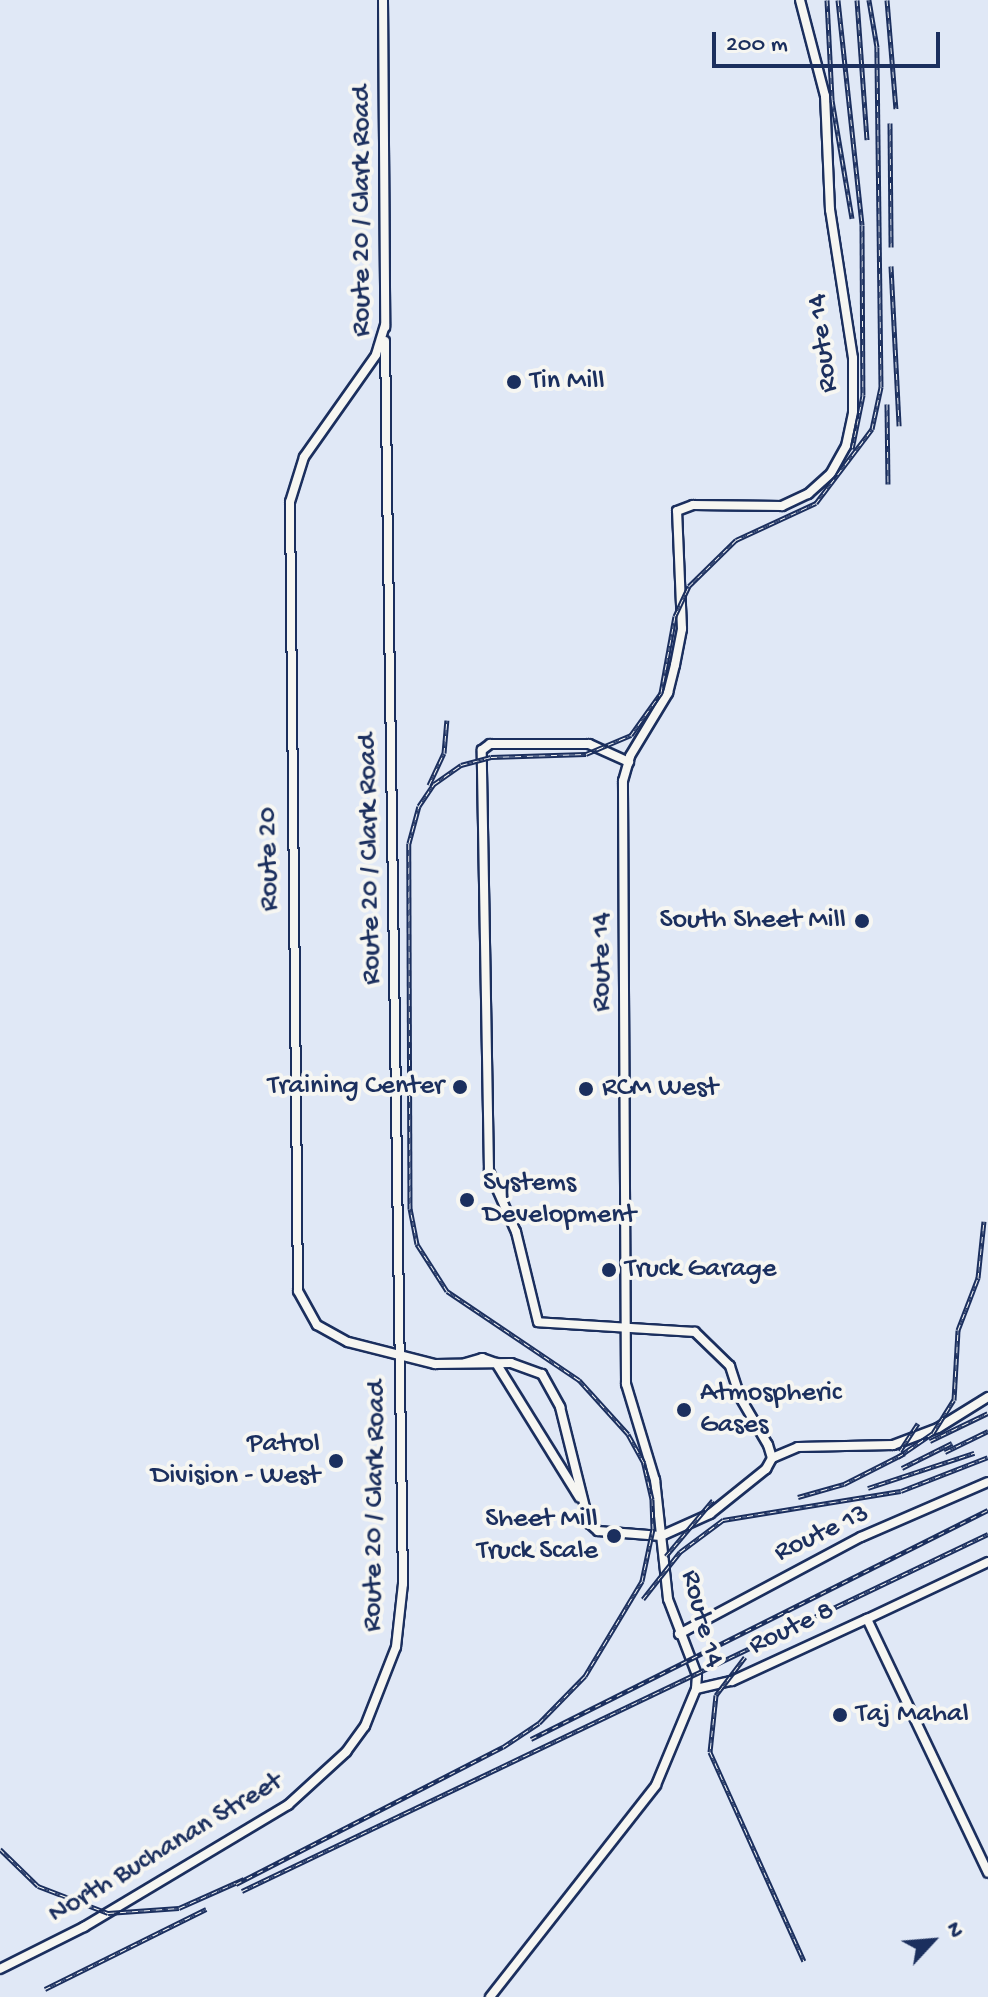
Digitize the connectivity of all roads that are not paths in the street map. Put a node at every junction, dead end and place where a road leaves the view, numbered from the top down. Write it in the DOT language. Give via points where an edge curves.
graph roads {
  1 [pos="383,0"];
  2 [pos="800,0"];
  3 [pos="385,325"];
  4 [pos="629,762"];
  5 [pos="628,1327"];
  6 [pos="400,1354"];
  7 [pos="496,1363"];
  8 [pos="988,1397"];
  9 [pos="772,1458"];
  10 [pos="988,1482"];
  11 [pos="584,1505"];
  12 [pos="661,1536"];
  13 [pos="988,1562"];
  14 [pos="867,1619"];
  15 [pos="679,1634"];
  16 [pos="696,1689"];
  17 [pos="372,1713"];
  18 [pos="988,1873"];
  19 [pos="0,1969"];
  20 [pos="490,1997"];
  1 -- 3 [label="street, Route 20 / Clark Road"];
  2 -- 4 [label="street, Route 14" via="825,96 830,210 855,378 848,435 831,473 808,494 782,506 693,505 677,511 682,629 668,693"];
  3 -- 6 [label="street, Route 20 / Clark Road"];
  3 -- 6 [label="street, Route 20" via="376,355 302,462 290,502 296,1268 302,1303 321,1328 348,1342"];
  4 -- 5 [label="street, Route 14" via="622,819"];
  4 -- 5 [label="street" via="589,744 490,744 482,750 489,1171 516,1232 532,1316 547,1326"];
  5 -- 9 [label="street" via="695,1332 720,1351"];
  5 -- 12 [label="street, Route 14" via="627,1395 652,1468"];
  6 -- 7 [label="street" via="446,1365 482,1358"];
  6 -- 17 [label="street, Route 20 / Clark Road" via="402,1605 392,1663"];
  7 -- 11 [label="street"];
  7 -- 11 [label="street" via="530,1367 553,1387"];
  8 -- 9 [label="street" via="938,1428 893,1445 798,1447"];
  9 -- 12 [label="street" via="710,1514"];
  10 -- 15 [label="street, Route 13" via="861,1537"];
  11 -- 12 [label="street" via="589,1523 598,1531"];
  12 -- 15 [label="street, Route 14" via="668,1599"];
  13 -- 14 [label="street"];
  14 -- 16 [label="street, Route 8" via="732,1681"];
  14 -- 18 [label="street, Route 8"];
  15 -- 16 [label="street, Route 14" via="697,1675"];
  16 -- 20 [label="street, Route 14" via="656,1785"];
  17 -- 19 [label="street, North Buchanan Street" via="346,1752 288,1805 84,1927"];
}
